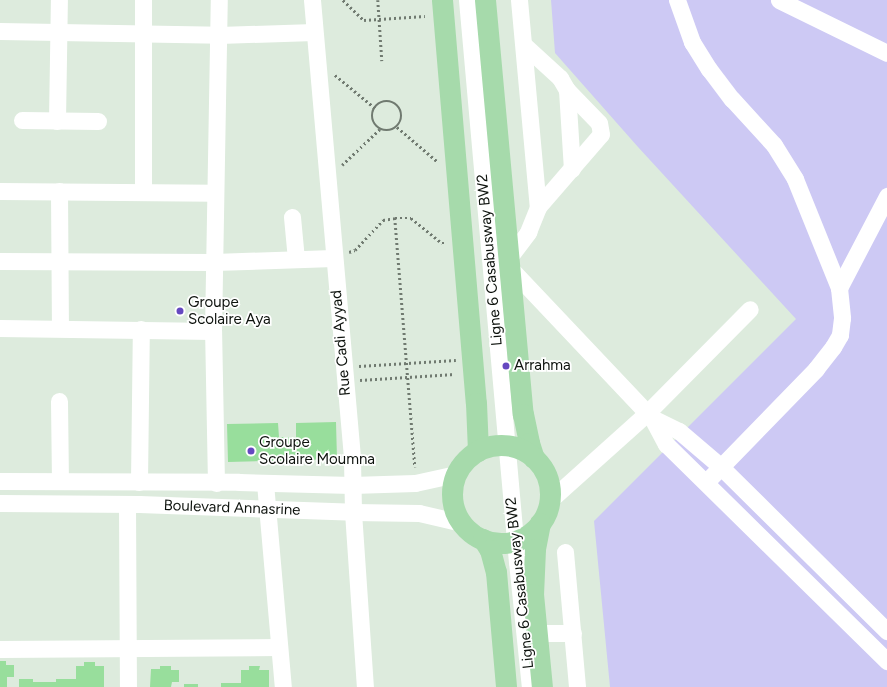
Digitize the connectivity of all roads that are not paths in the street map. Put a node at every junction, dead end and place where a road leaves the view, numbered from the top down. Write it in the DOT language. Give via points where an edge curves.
graph roads {
  1 [pos="59,0"];
  2 [pos="143,0"];
  3 [pos="219,0"];
  4 [pos="312,0"];
  5 [pos="458,0"];
  6 [pos="467,0"];
  7 [pos="485,0"];
  8 [pos="519,0"];
  9 [pos="677,0"];
  10 [pos="779,0"];
  11 [pos="443,7"];
  12 [pos="0,31"];
  13 [pos="58,32"];
  14 [pos="314,32"];
  15 [pos="143,34"];
  16 [pos="219,35"];
  17 [pos="524,46"];
  18 [pos="887,54"];
  19 [pos="567,90"];
  20 [pos="22,120"];
  21 [pos="57,121"];
  22 [pos="98,121"];
  23 [pos="572,169"];
  24 [pos="0,191"];
  25 [pos="59,191"];
  26 [pos="143,192"];
  27 [pos="214,192"];
  28 [pos="887,196"];
  29 [pos="538,207"];
  30 [pos="292,217"];
  31 [pos="333,258"];
  32 [pos="296,259"];
  33 [pos="0,261"];
  34 [pos="59,262"];
  35 [pos="214,262"];
  36 [pos="508,263"];
  37 [pos="839,288"];
  38 [pos="750,309"];
  39 [pos="60,327"];
  40 [pos="0,328"];
  41 [pos="141,329"];
  42 [pos="213,331"];
  43 [pos="59,401"];
  44 [pos="649,416"];
  45 [pos="494,447"];
  46 [pos="534,458"];
  47 [pos="720,466"];
  48 [pos="456,474"];
  49 [pos="0,481"];
  50 [pos="60,481"];
  51 [pos="139,482"];
  52 [pos="216,482"];
  53 [pos="706,482"];
  54 [pos="265,483"];
  55 [pos="352,485"];
  56 [pos="549,501"];
  57 [pos="0,503"];
  58 [pos="127,504"];
  59 [pos="267,509"];
  60 [pos="353,512"];
  61 [pos="462,523"];
  62 [pos="540,523"];
  63 [pos="483,539"];
  64 [pos="510,541"];
  65 [pos="565,552"];
  66 [pos="887,631"];
  67 [pos="536,633"];
  68 [pos="572,633"];
  69 [pos="280,647"];
  70 [pos="128,648"];
  71 [pos="0,649"];
  72 [pos="887,661"];
  73 [pos="128,687"];
  74 [pos="283,687"];
  75 [pos="365,687"];
  76 [pos="506,687"];
  77 [pos="520,687"];
  78 [pos="530,687"];
  79 [pos="542,687"];
  80 [pos="577,687"];
  1 -- 13 [label="street"];
  2 -- 15 [label="street"];
  3 -- 16 [label="street"];
  4 -- 14 [label="street, Rue Cadi Ayyad"];
  5 -- 45 [label="street, Ligne 6 Casabusway BW2"];
  6 -- 45 [label="street, Ligne 6 Casabusway BW2"];
  7 -- 36 [label="main road"];
  8 -- 17 [label="street"];
  9 -- 37 [label="street" via="692,42 709,69 732,99 774,145 796,179"];
  10 -- 18 [label="street"];
  11 -- 45 [label="main road" via="473,366"];
  12 -- 13 [label="street"];
  13 -- 15 [label="street"];
  13 -- 21 [label="street"];
  14 -- 16 [label="street"];
  14 -- 31 [label="street, Rue Cadi Ayyad"];
  15 -- 16 [label="street"];
  15 -- 26 [label="street"];
  16 -- 27 [label="street"];
  17 -- 19 [label="street" via="560,78"];
  17 -- 29 [label="street"];
  19 -- 23 [label="street"];
  19 -- 23 [label="street" via="600,126 601,134"];
  20 -- 21 [label="street"];
  21 -- 22 [label="street"];
  23 -- 29 [label="street"];
  24 -- 25 [label="street"];
  25 -- 26 [label="street"];
  25 -- 34 [label="street"];
  26 -- 27 [label="street"];
  27 -- 35 [label="street"];
  28 -- 37 [label="street"];
  29 -- 36 [label="street" via="528,232"];
  30 -- 32 [label="street"];
  31 -- 32 [label="street"];
  31 -- 55 [label="street, Rue Cadi Ayyad" via="352,459"];
  32 -- 35 [label="street"];
  33 -- 34 [label="street"];
  34 -- 35 [label="street"];
  34 -- 39 [label="street"];
  35 -- 42 [label="street"];
  36 -- 44 [label="street"];
  36 -- 46 [label="main road" via="523,414"];
  37 -- 47 [label="street" via="842,318 840,335 833,347 816,369"];
  38 -- 44 [label="street"];
  39 -- 40 [label="street"];
  39 -- 41 [label="street"];
  41 -- 42 [label="street"];
  41 -- 51 [label="street"];
  42 -- 52 [label="street"];
  43 -- 50 [label="street"];
  44 -- 47 [label="street" via="679,431"];
  44 -- 53 [label="street" via="666,444"];
  44 -- 56 [label="street"];
  45 -- 46 [label="main road" via="517,448"];
  45 -- 48 [label="main road" via="465,461"];
  45 -- 64 [label="street, Ligne 6 Casabusway BW2"];
  46 -- 56 [label="main road" via="547,478"];
  47 -- 53 [label="street"];
  47 -- 66 [label="street"];
  48 -- 55 [label="street, Boulevard Annasrine" via="415,483"];
  48 -- 61 [label="main road" via="454,508"];
  49 -- 50 [label="street, Boulevard Annasrine"];
  50 -- 51 [label="street, Boulevard Annasrine"];
  51 -- 52 [label="street, Boulevard Annasrine"];
  52 -- 54 [label="street, Boulevard Annasrine"];
  53 -- 72 [label="street"];
  54 -- 55 [label="street, Boulevard Annasrine"];
  54 -- 59 [label="street"];
  55 -- 60 [label="street, Rue Cadi Ayyad"];
  56 -- 62 [label="main road"];
  57 -- 58 [label="street, Boulevard Annasrine"];
  58 -- 59 [label="street, Boulevard Annasrine"];
  58 -- 70 [label="street"];
  59 -- 60 [label="street, Boulevard Annasrine"];
  59 -- 69 [label="street"];
  60 -- 61 [label="street, Boulevard Annasrine" via="419,513"];
  60 -- 75 [label="street, Rue Cadi Ayyad"];
  61 -- 63 [label="main road" via="471,533"];
  62 -- 64 [label="main road" via="528,534"];
  62 -- 67 [label="main road" via="533,575"];
  63 -- 64 [label="main road"];
  63 -- 76 [label="main road" via="490,550 496,572"];
  64 -- 77 [label="street, Ligne 6 Casabusway BW2"];
  64 -- 78 [label="street, Ligne 6 Casabusway BW2"];
  65 -- 68 [label="street"];
  67 -- 68 [label="street"];
  67 -- 79 [label="main road"];
  68 -- 80 [label="street"];
  69 -- 70 [label="street"];
  69 -- 74 [label="street"];
  70 -- 71 [label="street"];
  70 -- 73 [label="street"];
}
